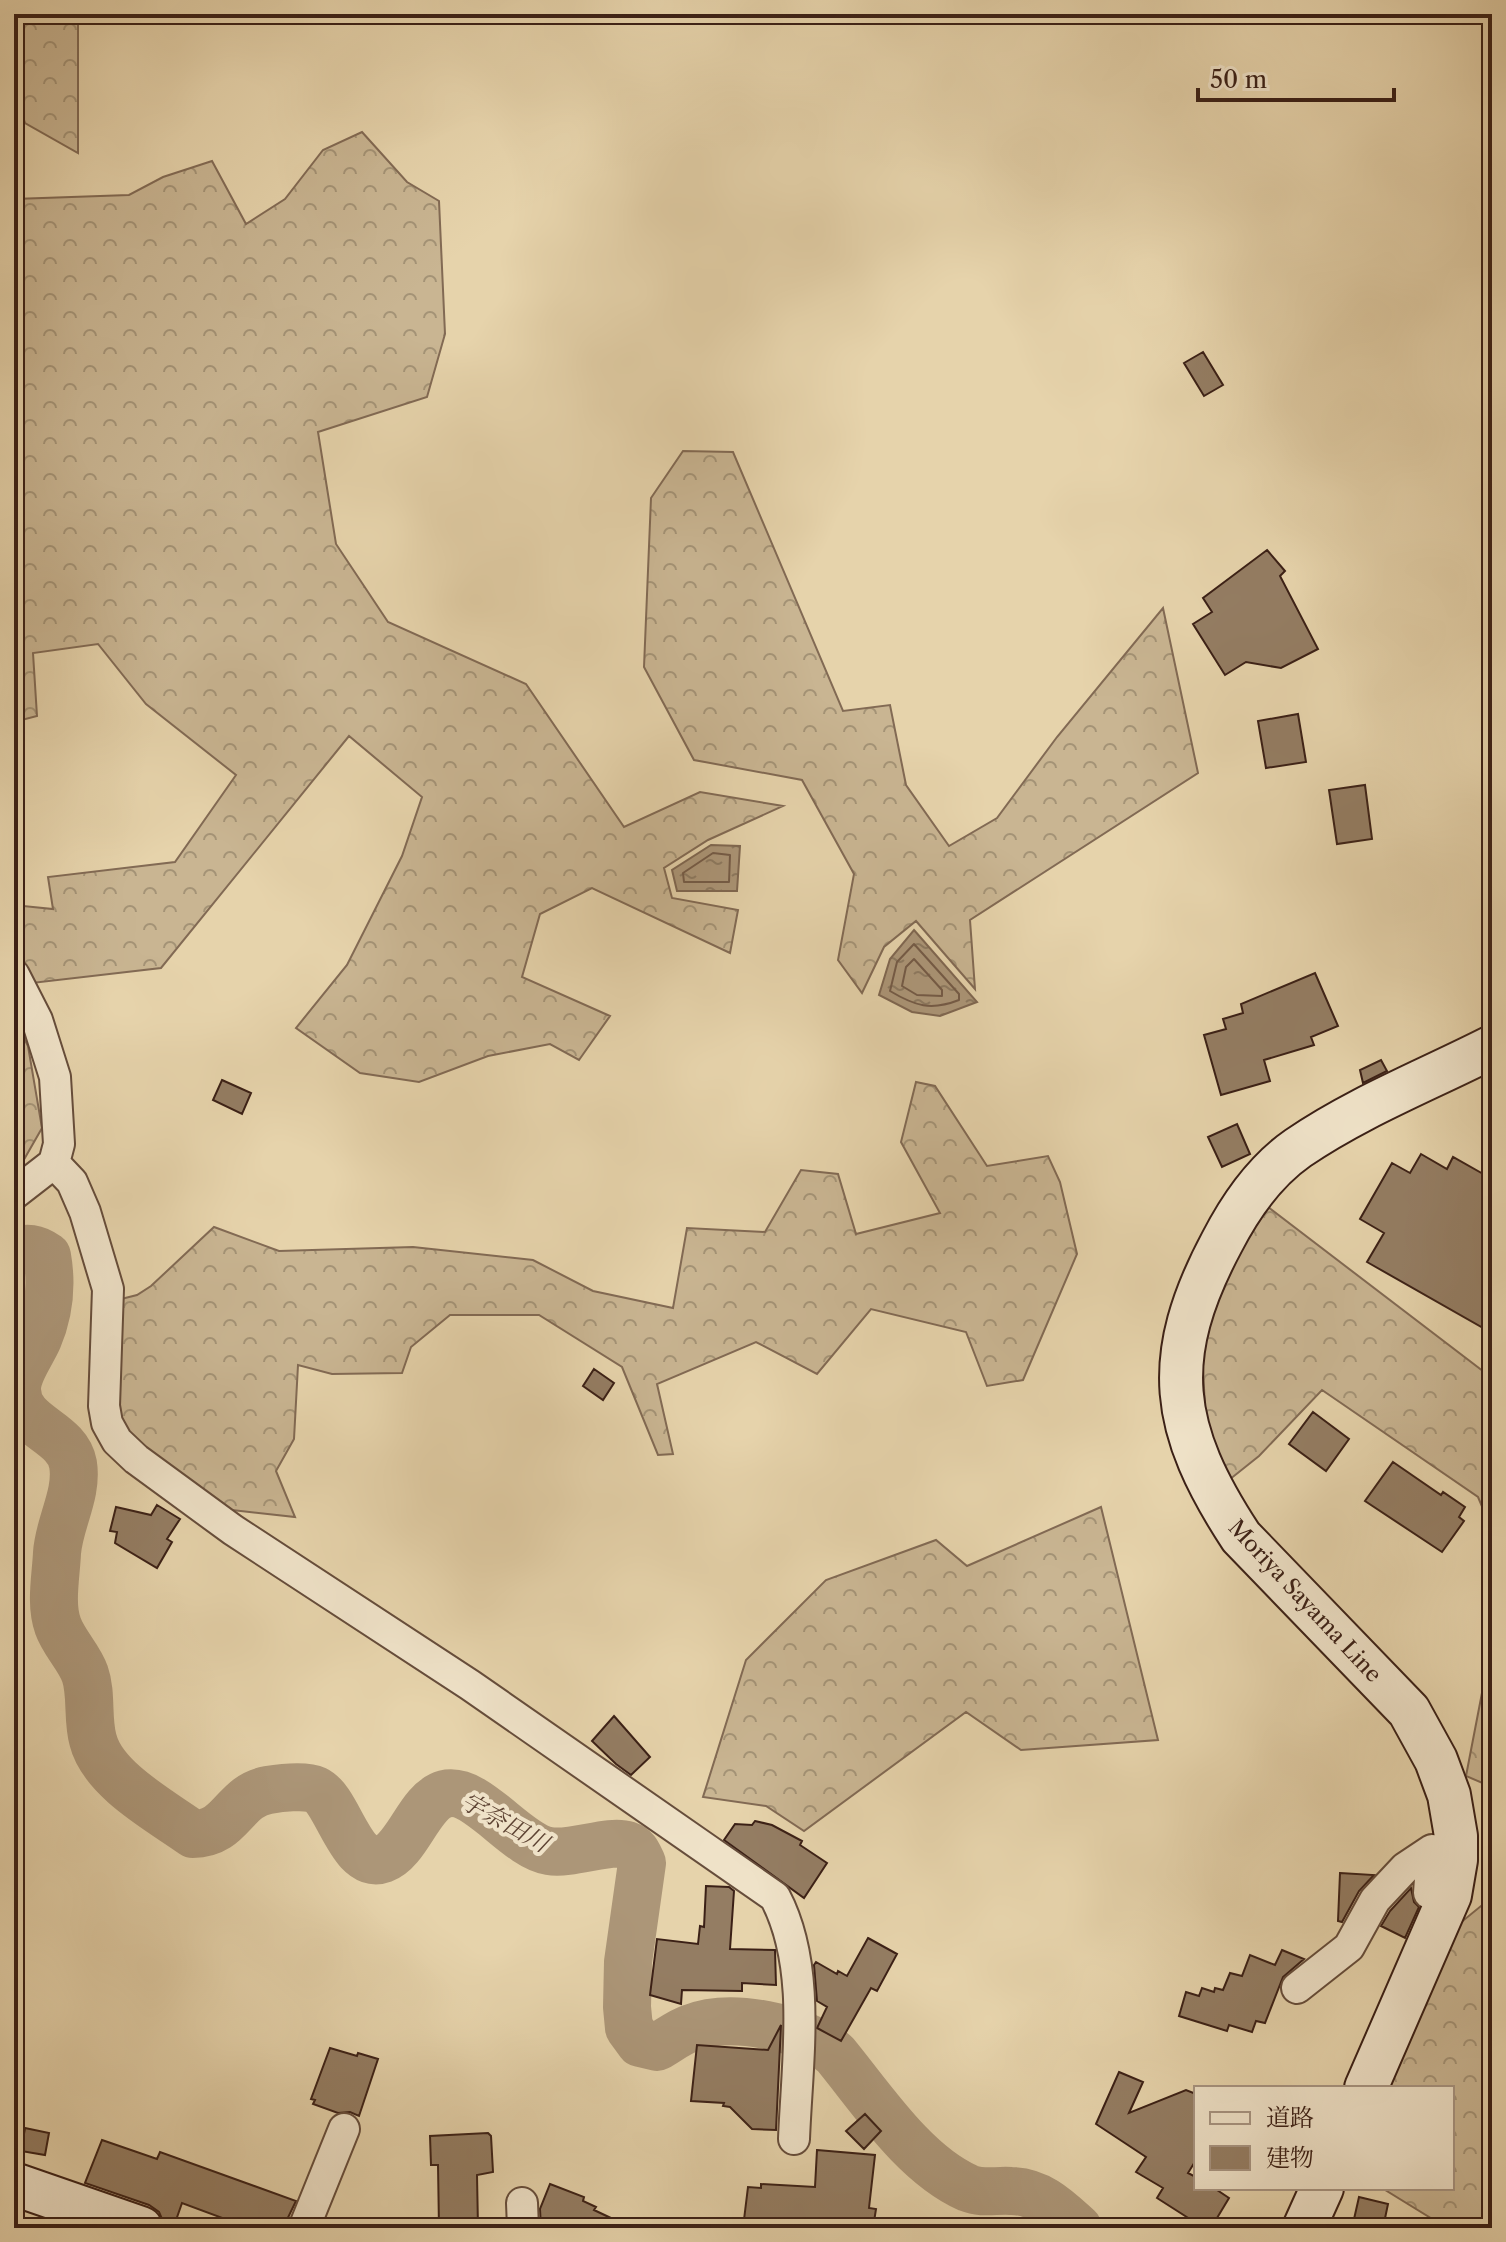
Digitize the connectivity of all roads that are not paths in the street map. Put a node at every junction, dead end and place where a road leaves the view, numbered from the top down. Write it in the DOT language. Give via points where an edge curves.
graph roads {
  1 [pos="14,975"];
  2 [pos="1492,1047"];
  3 [pos="54,1163"];
  4 [pos="14,1194"];
  5 [pos="1448,1900"];
  6 [pos="1297,1988"];
  7 [pos="1367,2086"];
  8 [pos="344,2129"];
  9 [pos="794,2139"];
  10 [pos="14,2184"];
  11 [pos="1321,2190"];
  12 [pos="141,2228"];
  13 [pos="304,2228"];
  14 [pos="1304,2228"];
  1 -- 3 [label="street" via="37,1020 55,1077 59,1144"];
  2 -- 5 [label="main road, Moriya Sayama Line" via="1348,1117 1274,1167 1240,1211 1200,1284 1180,1367 1181,1397 1196,1456 1241,1537 1409,1711 1424,1737 1449,1795 1456,1836"];
  3 -- 4 [label="street"];
  3 -- 9 [label="street" via="72,1182 85,1212 108,1289 104,1406 117,1441 233,1530 470,1685 775,1897 796,1955"];
  5 -- 6 [label="street" via="1429,1893 1432,1850 1405,1868 1375,1900 1349,1947"];
  5 -- 7 [label="main road, Moriya Sayama Line"];
  8 -- 13 [label="street"];
  10 -- 12 [label="main road"];
  11 -- 14 [label="main road"];
}
